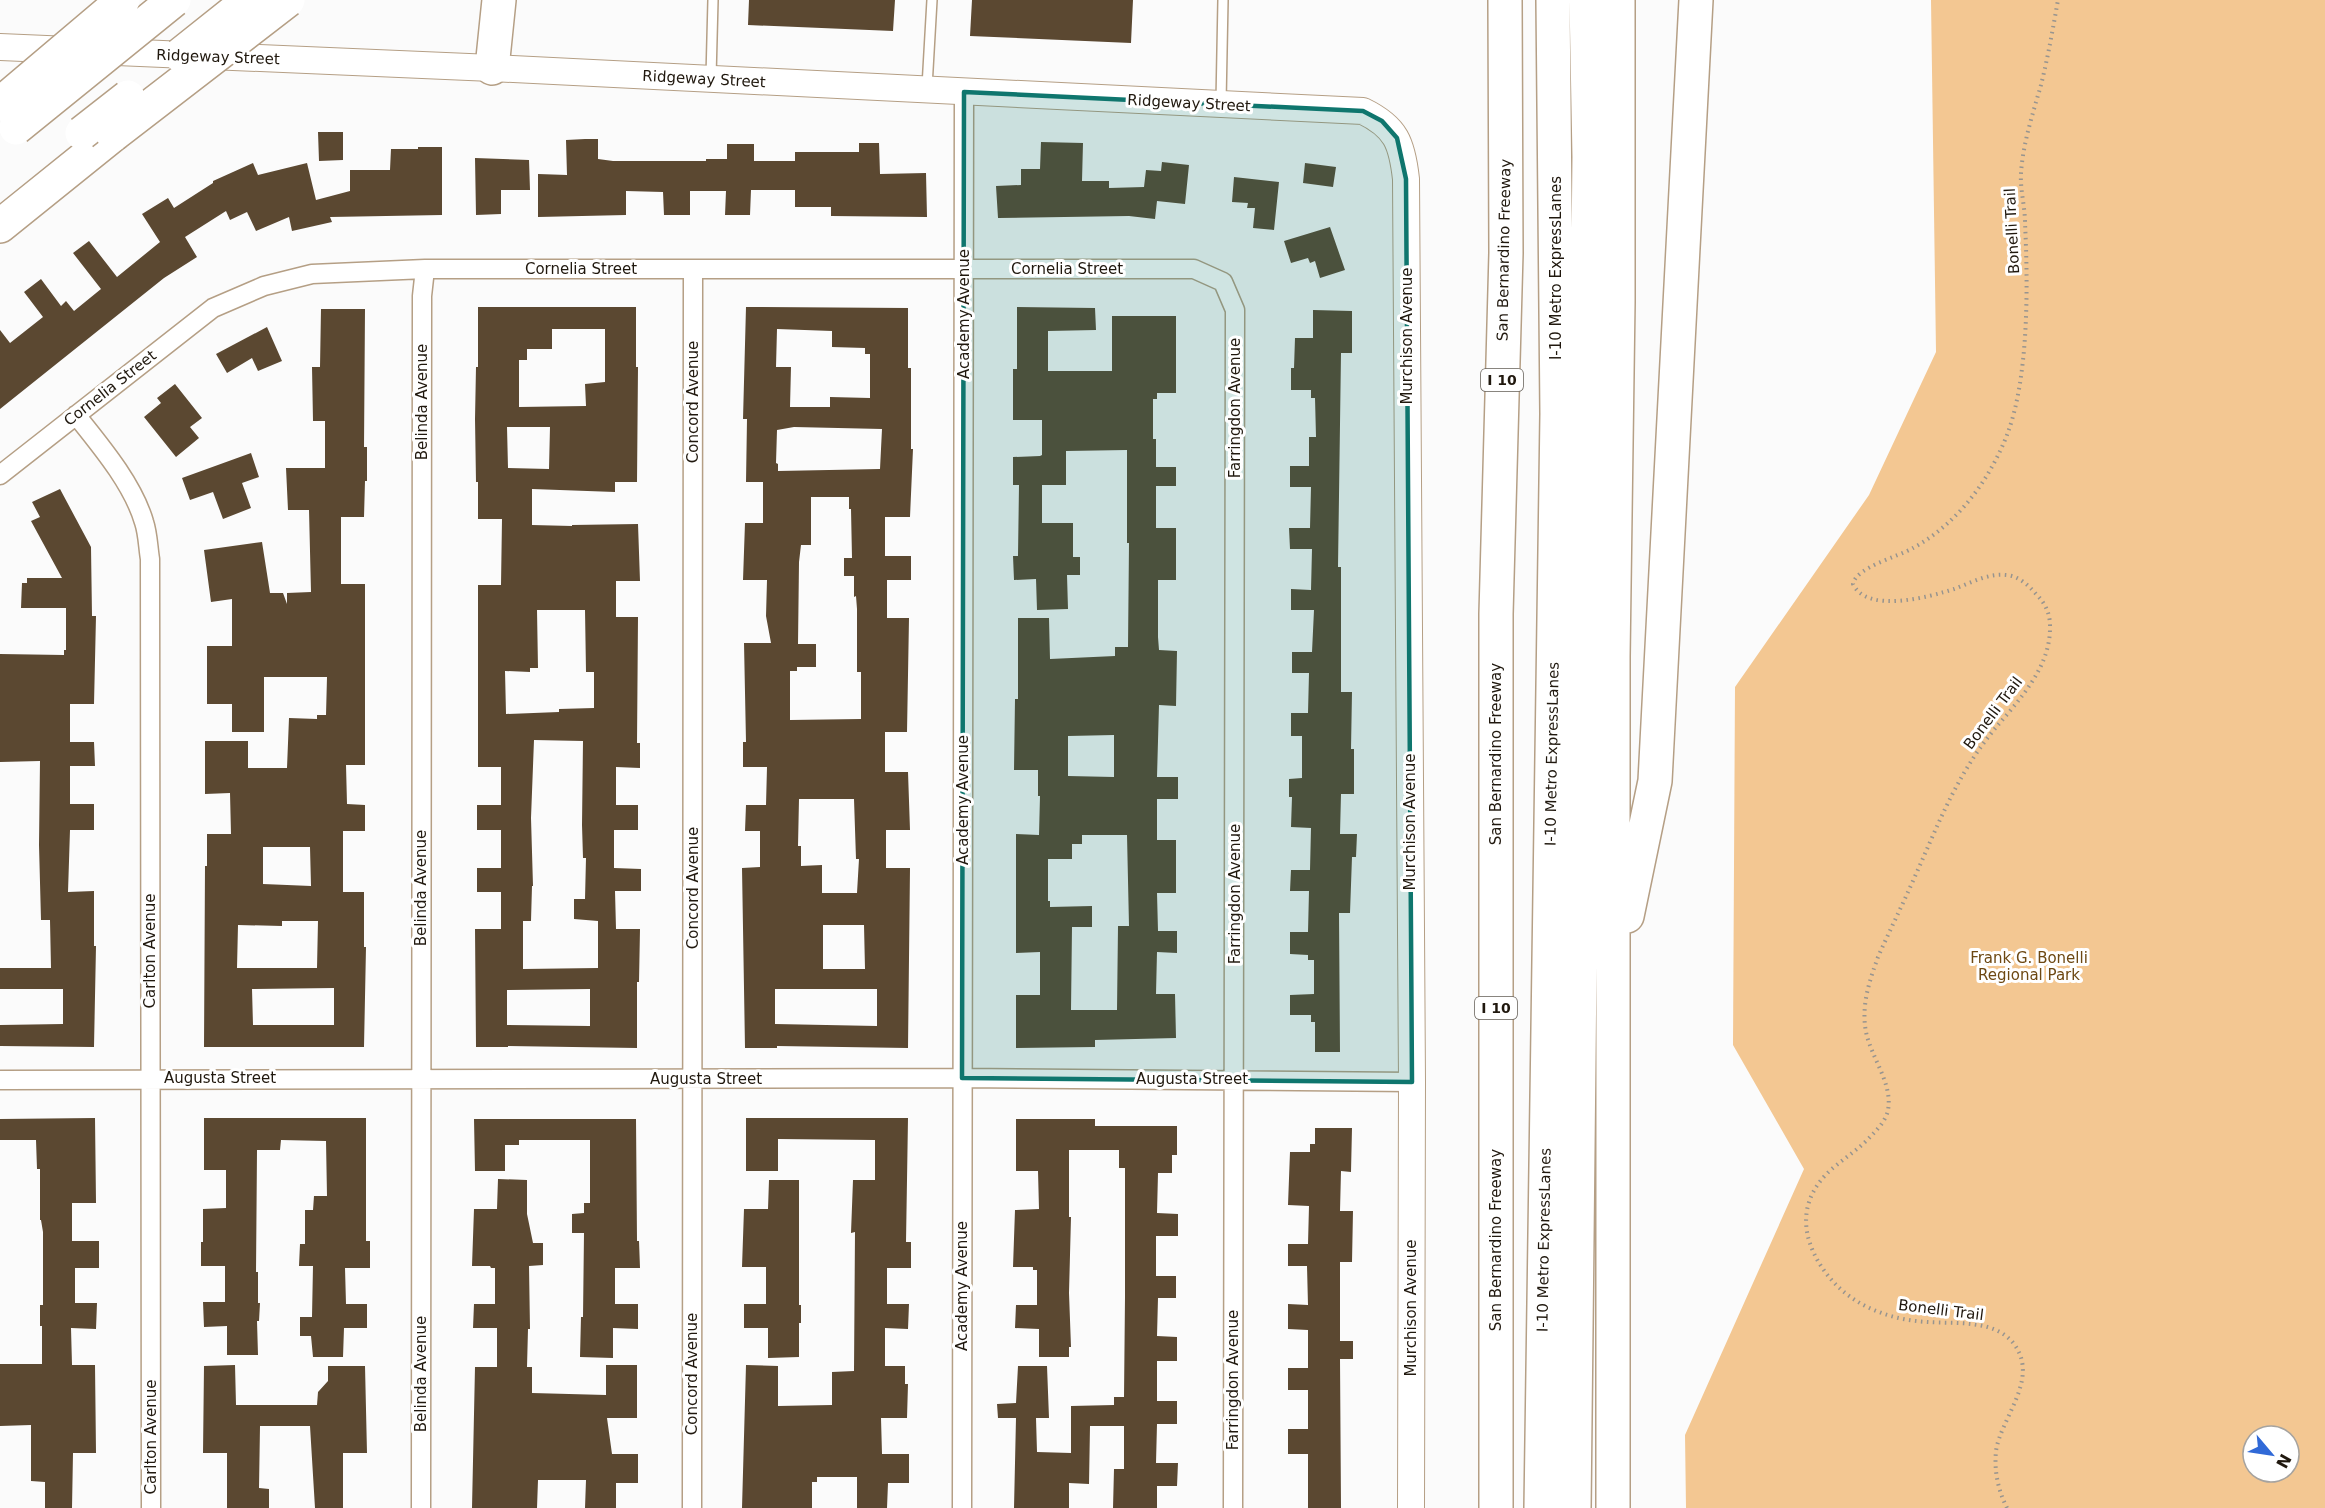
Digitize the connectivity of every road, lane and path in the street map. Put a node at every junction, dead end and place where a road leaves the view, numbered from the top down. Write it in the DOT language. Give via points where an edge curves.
graph roads {
  1 [pos="123,0"];
  2 [pos="174,0"];
  3 [pos="249,0"];
  4 [pos="288,0"];
  5 [pos="499,0"];
  6 [pos="713,0"];
  7 [pos="932,0"];
  8 [pos="1222,0"];
  9 [pos="1553,0"];
  10 [pos="1586,0"];
  11 [pos="1618,0"];
  12 [pos="1696,0"];
  13 [pos="2058,0"];
  14 [pos="1502,8"];
  15 [pos="0,47"];
  16 [pos="492,68"];
  17 [pos="711,79"];
  18 [pos="927,89"];
  19 [pos="964,92"];
  20 [pos="1221,104"];
  21 [pos="5,123"];
  22 [pos="98,134"];
  23 [pos="1398,138"];
  24 [pos="0,200"];
  25 [pos="0,226"];
  26 [pos="693,268"];
  27 [pos="425,269"];
  28 [pos="965,270"];
  29 [pos="1223,282"];
  30 [pos="76,415"];
  31 [pos="0,475"];
  32 [pos="1613,982"];
  33 [pos="150,1078"];
  34 [pos="962,1078"];
  35 [pos="420,1079"];
  36 [pos="693,1079"];
  37 [pos="1235,1079"];
  38 [pos="0,1080"];
  39 [pos="1412,1082"];
  40 [pos="151,1508"];
  41 [pos="421,1508"];
  42 [pos="692,1508"];
  43 [pos="962,1508"];
  44 [pos="1233,1508"];
  45 [pos="1411,1508"];
  46 [pos="1496,1508"];
  47 [pos="1541,1508"];
  48 [pos="1574,1508"];
  49 [pos="1613,1508"];
  50 [pos="2007,1508"];
  1 -- 21 [label="highway, bridge"];
  2 -- 21 [label="highway, bridge"];
  3 -- 22 [label="highway, bridge"];
  4 -- 22 [label="highway, bridge"];
  5 -- 16 [label="highway"];
  6 -- 17 [label="lane"];
  7 -- 18 [label="lane"];
  8 -- 20 [label="lane"];
  9 -- 47 [label="highway, I-10 Metro ExpressLanes" via="1557,414"];
  10 -- 48 [label="highway, I-10 Metro ExpressLanes" via="1589,157"];
  11 -- 32 [label="highway"];
  12 -- 32 [label="highway" via="1655,781"];
  13 -- 50 [label="path, Bonelli Trail" via="2021,176 2026,300 2022,361 2007,434 1977,489 1950,522 1916,547 1863,570 1853,584 1866,597 1886,601 1925,596 1992,576 2017,578 2035,592 2049,613 2048,648 2027,690 1979,748 1951,794 1878,957 1865,1000 1865,1017 1871,1049 1887,1091 1888,1113 1861,1147 1821,1180 1805,1218 1811,1248 1820,1264 1830,1279 1855,1301 1909,1320 1986,1327 2014,1344 2020,1355 2021,1383 2000,1438 1995,1464"];
  14 -- 46 [label="highway, San Bernardino Freeway / I 10" via="1506,253 1496,614"];
  15 -- 16 [label="street, Ridgeway Street"];
  16 -- 17 [label="street, Ridgeway Street"];
  17 -- 18 [label="street, Ridgeway Street"];
  18 -- 19 [label="street, Ridgeway Street"];
  19 -- 20 [label="street, Ridgeway Street"];
  19 -- 28 [label="street, Academy Avenue"];
  20 -- 23 [label="street, Ridgeway Street" via="1363,111 1382,121"];
  22 -- 24 [label="highway"];
  22 -- 25 [label="highway"];
  23 -- 39 [label="street, Murchison Avenue" via="1406,179"];
  26 -- 27 [label="street, Cornelia Street"];
  26 -- 28 [label="street, Cornelia Street"];
  26 -- 36 [label="street, Concord Avenue"];
  27 -- 30 [label="street, Cornelia Street" via="312,274 264,286 213,309"];
  27 -- 35 [label="street, Belinda Avenue"];
  28 -- 29 [label="street, Cornelia Street" via="1194,269"];
  28 -- 34 [label="street, Academy Avenue"];
  29 -- 37 [label="street, Farringdon Avenue" via="1235,310"];
  30 -- 31 [label="street, Cornelia Street"];
  30 -- 33 [label="street, Carlton Avenue" via="130,490 144,522 150,559"];
  32 -- 49 [label="highway"];
  33 -- 35 [label="street, Augusta Street"];
  33 -- 38 [label="street, Augusta Street"];
  33 -- 40 [label="street, Carlton Avenue"];
  34 -- 36 [label="street, Augusta Street"];
  34 -- 37 [label="street, Augusta Street"];
  34 -- 43 [label="street, Academy Avenue"];
  35 -- 36 [label="street, Augusta Street"];
  35 -- 41 [label="street, Belinda Avenue"];
  36 -- 42 [label="street, Concord Avenue"];
  37 -- 39 [label="street, Augusta Street"];
  37 -- 44 [label="street, Farringdon Avenue"];
  39 -- 45 [label="street, Murchison Avenue"];
}
